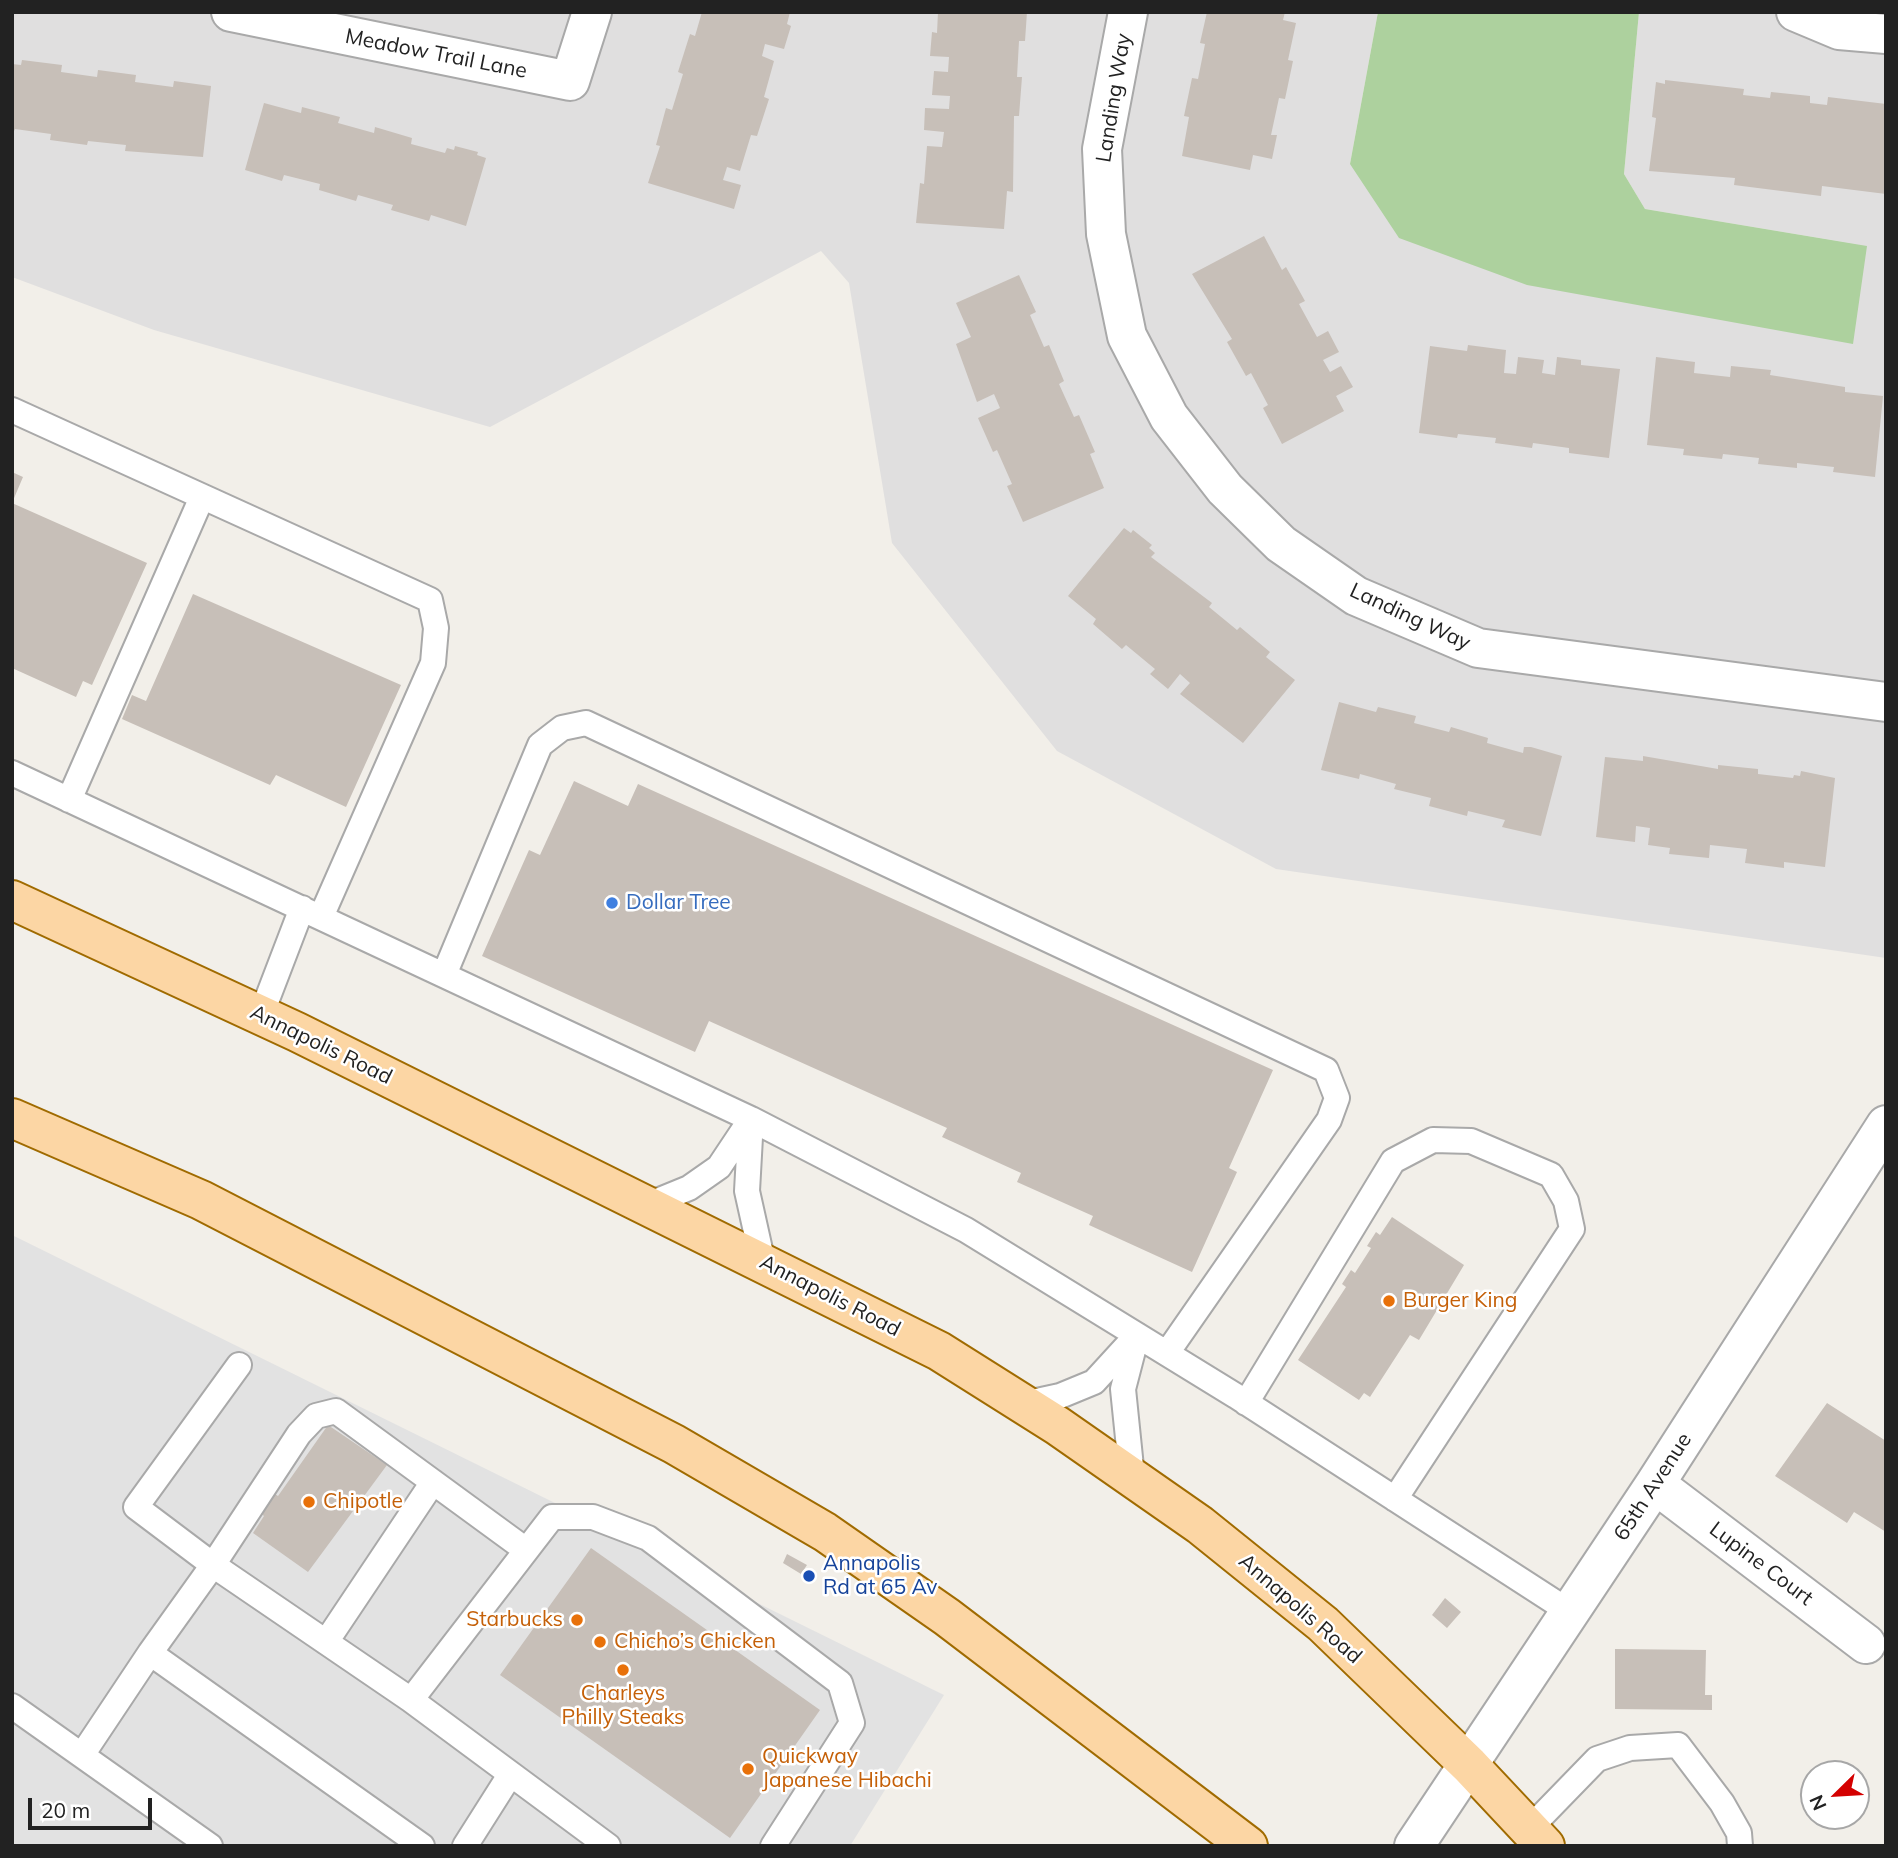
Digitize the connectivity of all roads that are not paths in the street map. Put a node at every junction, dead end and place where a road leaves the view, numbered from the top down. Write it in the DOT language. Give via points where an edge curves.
graph roads {
  1 [pos="231,12"];
  2 [pos="592,12"];
  3 [pos="1128,12"];
  4 [pos="1796,12"];
  5 [pos="1886,34"];
  6 [pos="12,410"];
  7 [pos="202,497"];
  8 [pos="1886,702"];
  9 [pos="12,773"];
  10 [pos="69,800"];
  11 [pos="12,900"];
  12 [pos="311,913"];
  13 [pos="444,975"];
  14 [pos="261,1015"];
  15 [pos="751,1119"];
  16 [pos="17,1122"];
  17 [pos="1886,1125"];
  18 [pos="645,1206"];
  19 [pos="763,1262"];
  20 [pos="1137,1335"];
  21 [pos="1167,1353"];
  22 [pos="239,1365"];
  23 [pos="1246,1403"];
  24 [pos="1023,1404"];
  25 [pos="1132,1477"];
  26 [pos="433,1482"];
  27 [pos="1655,1484"];
  28 [pos="1395,1499"];
  29 [pos="526,1550"];
  30 [pos="212,1565"];
  31 [pos="1570,1612"];
  32 [pos="326,1642"];
  33 [pos="1866,1644"];
  34 [pos="150,1653"];
  35 [pos="411,1700"];
  36 [pos="12,1706"];
  37 [pos="82,1755"];
  38 [pos="1469,1765"];
  39 [pos="510,1775"];
  40 [pos="1222,1833"];
  41 [pos="1537,1837"];
  42 [pos="211,1846"];
  43 [pos="422,1846"];
  44 [pos="465,1846"];
  45 [pos="608,1846"];
  46 [pos="774,1846"];
  47 [pos="1248,1846"];
  48 [pos="1414,1846"];
  49 [pos="1740,1846"];
  1 -- 2 [label="street, Meadow Trail Lane" via="570,81"];
  3 -- 8 [label="street, Landing Way" via="1102,149 1106,234 1127,336 1169,417 1225,489 1280,544 1356,596 1478,648"];
  4 -- 5 [label="street" via="1839,30"];
  6 -- 7 [label="lane"];
  7 -- 10 [label="lane"];
  7 -- 12 [label="lane" via="430,600 436,628 433,663"];
  9 -- 10 [label="lane"];
  10 -- 12 [label="lane"];
  11 -- 14 [label="main road, Annapolis Road"];
  12 -- 13 [label="lane"];
  12 -- 14 [label="lane"];
  13 -- 15 [label="lane"];
  13 -- 21 [label="lane" via="540,745 562,728 586,723 1326,1070 1336,1098 1329,1120"];
  14 -- 18 [label="main road, Annapolis Road"];
  15 -- 18 [label="lane" via="719,1167 689,1188"];
  15 -- 19 [label="lane" via="747,1191"];
  15 -- 20 [label="lane" via="966,1230"];
  16 -- 40 [label="main road" via="213,1206 674,1444 825,1532 947,1617"];
  17 -- 27 [label="street, 65th Avenue"];
  18 -- 19 [label="main road, Annapolis Road"];
  19 -- 24 [label="main road, Annapolis Road" via="939,1351"];
  20 -- 21 [label="lane"];
  20 -- 24 [label="lane" via="1094,1382"];
  20 -- 25 [label="lane" via="1123,1389"];
  21 -- 23 [label="lane"];
  22 -- 30 [label="lane" via="136,1507"];
  23 -- 28 [label="lane"];
  23 -- 28 [label="lane" via="1393,1161 1433,1140 1471,1141 1551,1175 1566,1201 1572,1229"];
  24 -- 25 [label="main road, Annapolis Road"];
  25 -- 38 [label="main road, Annapolis Road" via="1323,1624"];
  26 -- 29 [label="lane"];
  26 -- 30 [label="lane" via="337,1411 316,1416 299,1434"];
  26 -- 32 [label="lane"];
  27 -- 31 [label="street, 65th Avenue"];
  27 -- 33 [label="street, Lupine Court"];
  28 -- 31 [label="lane"];
  29 -- 35 [label="lane"];
  29 -- 46 [label="lane" via="552,1517 593,1517 648,1538 840,1683 852,1723"];
  30 -- 32 [label="lane"];
  30 -- 34 [label="lane"];
  31 -- 38 [label="street, 65th Avenue"];
  32 -- 35 [label="lane"];
  34 -- 37 [label="lane"];
  34 -- 43 [label="lane"];
  35 -- 39 [label="lane"];
  36 -- 37 [label="lane"];
  37 -- 42 [label="lane"];
  38 -- 41 [label="main road, Annapolis Road"];
  38 -- 48 [label="street, 65th Avenue"];
  39 -- 44 [label="lane"];
  39 -- 45 [label="lane"];
  40 -- 47 [label="main road"];
  41 -- 49 [label="lane" via="1597,1759 1630,1748 1678,1745 1722,1803 1739,1833"];
}
